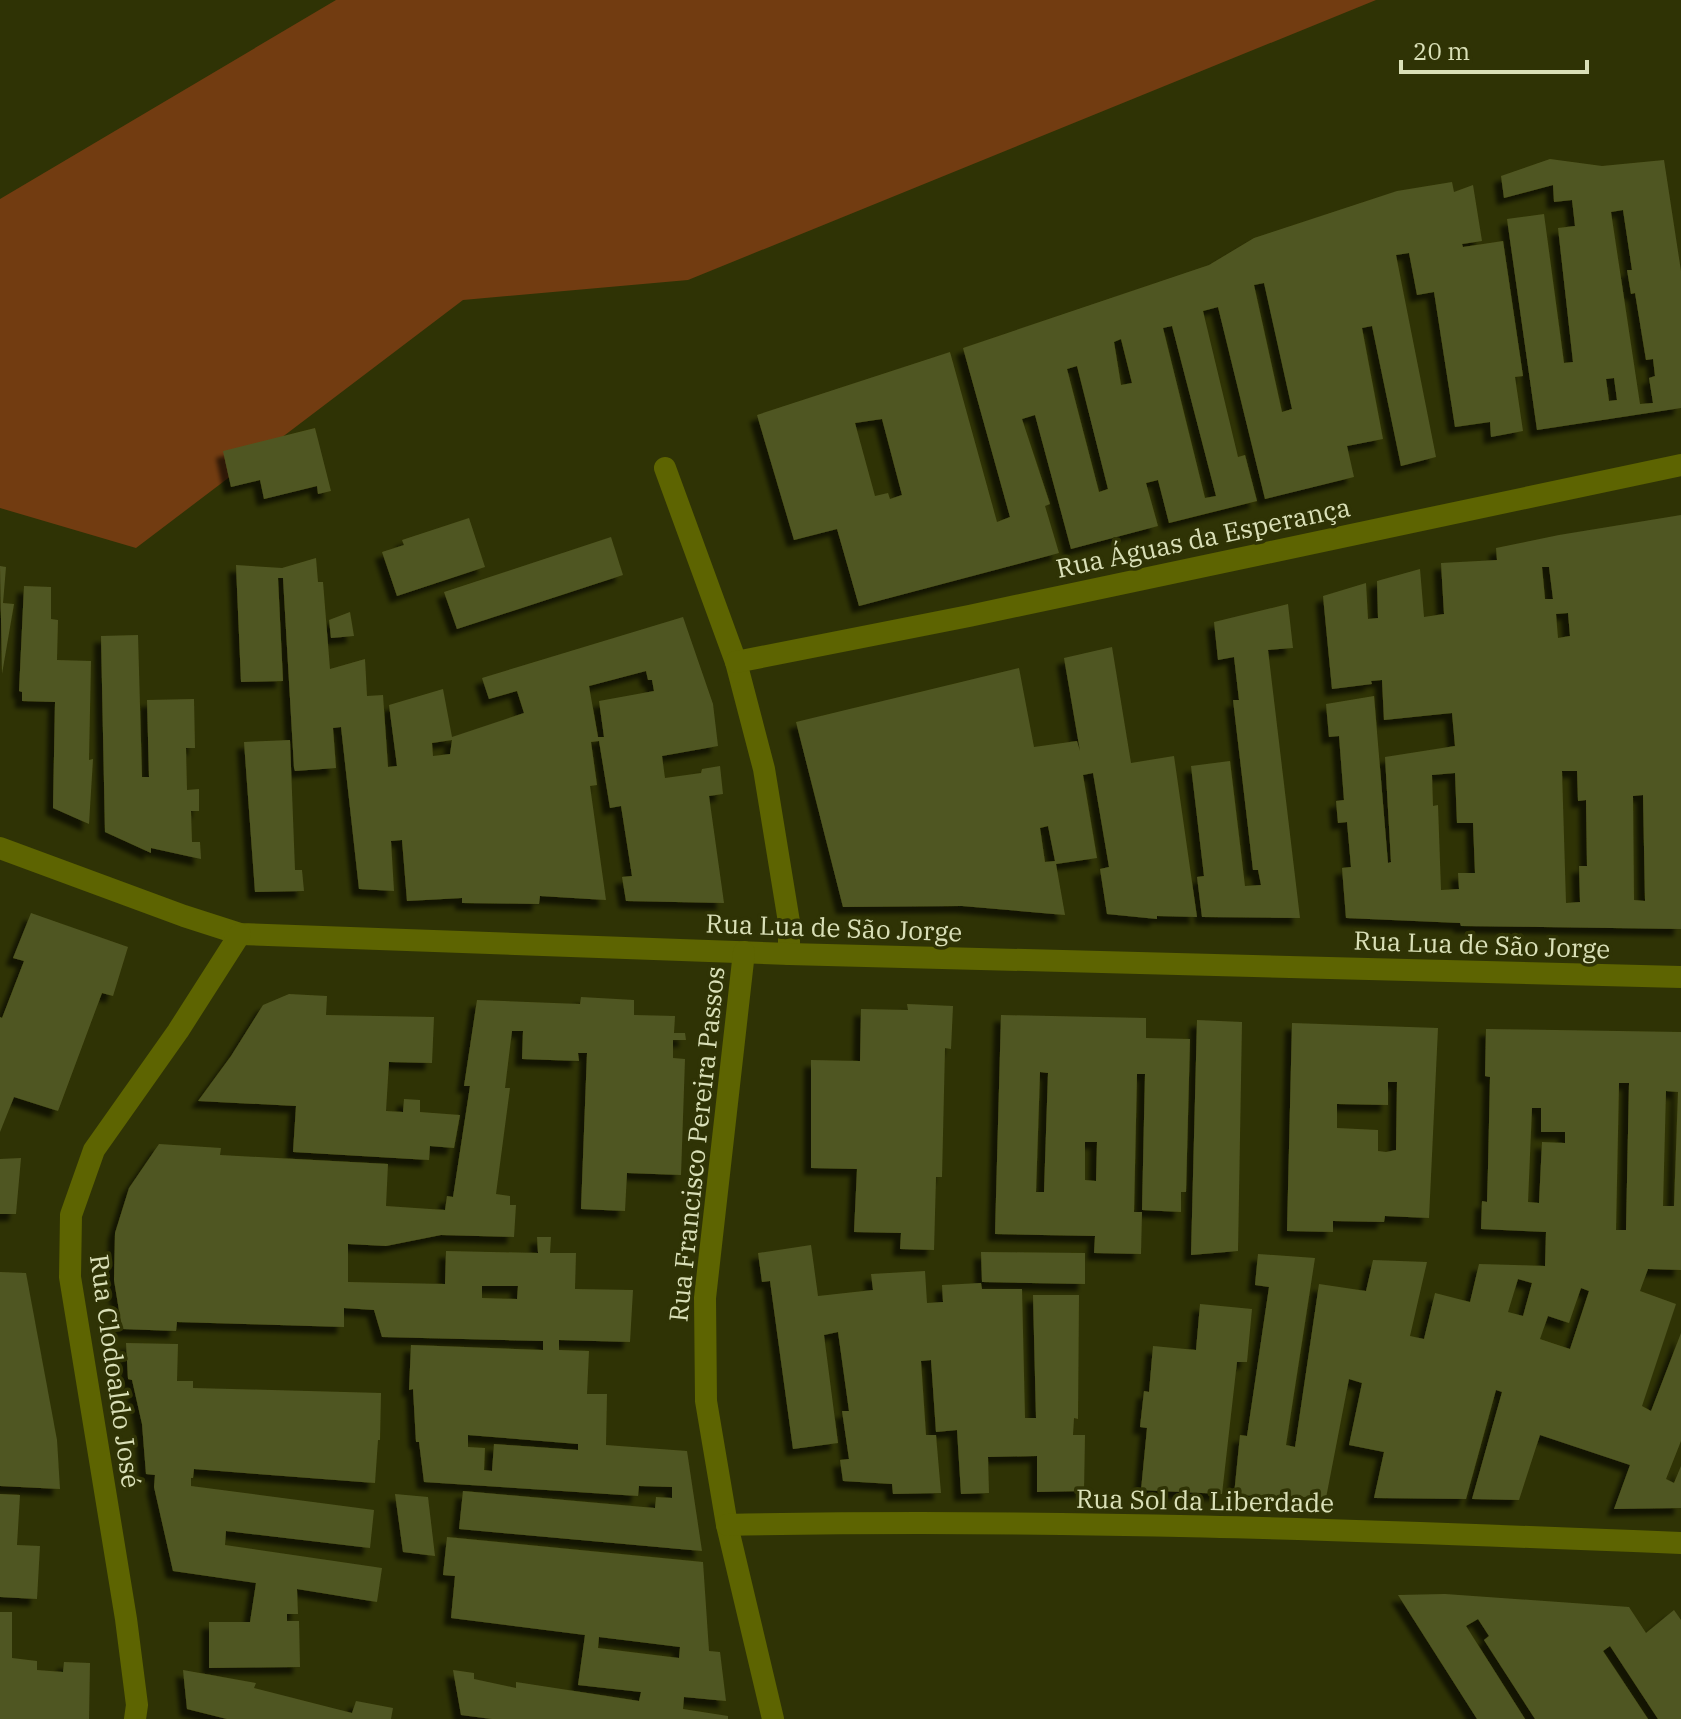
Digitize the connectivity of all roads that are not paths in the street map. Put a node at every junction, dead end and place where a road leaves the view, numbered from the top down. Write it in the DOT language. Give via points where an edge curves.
graph roads {
  1 [pos="1681,465"];
  2 [pos="665,468"];
  3 [pos="736,662"];
  4 [pos="0,848"];
  5 [pos="240,934"];
  6 [pos="744,952"];
  7 [pos="789,954"];
  8 [pos="1681,977"];
  9 [pos="727,1525"];
  10 [pos="1681,1543"];
  11 [pos="135,1719"];
  12 [pos="773,1719"];
  1 -- 3 [label="street, Rua Águas da Esperança"];
  2 -- 3 [label="street"];
  3 -- 7 [label="street" via="764,769 789,922"];
  4 -- 5 [label="street, Rua Lua de São Jorge"];
  5 -- 6 [label="street, Rua Lua de São Jorge"];
  5 -- 11 [label="street, Rua Clodoaldo José" via="94,1150 71,1215 70,1277 126,1619"];
  6 -- 7 [label="street, Rua Lua de São Jorge"];
  6 -- 9 [label="street, Rua Francisco Pereira Passos" via="705,1298 706,1401"];
  7 -- 8 [label="street, Rua Lua de São Jorge"];
  9 -- 10 [label="street, Rua Sol da Liberdade" via="893,1521"];
  9 -- 12 [label="street, Rua Francisco Pereira Passos"];
}
